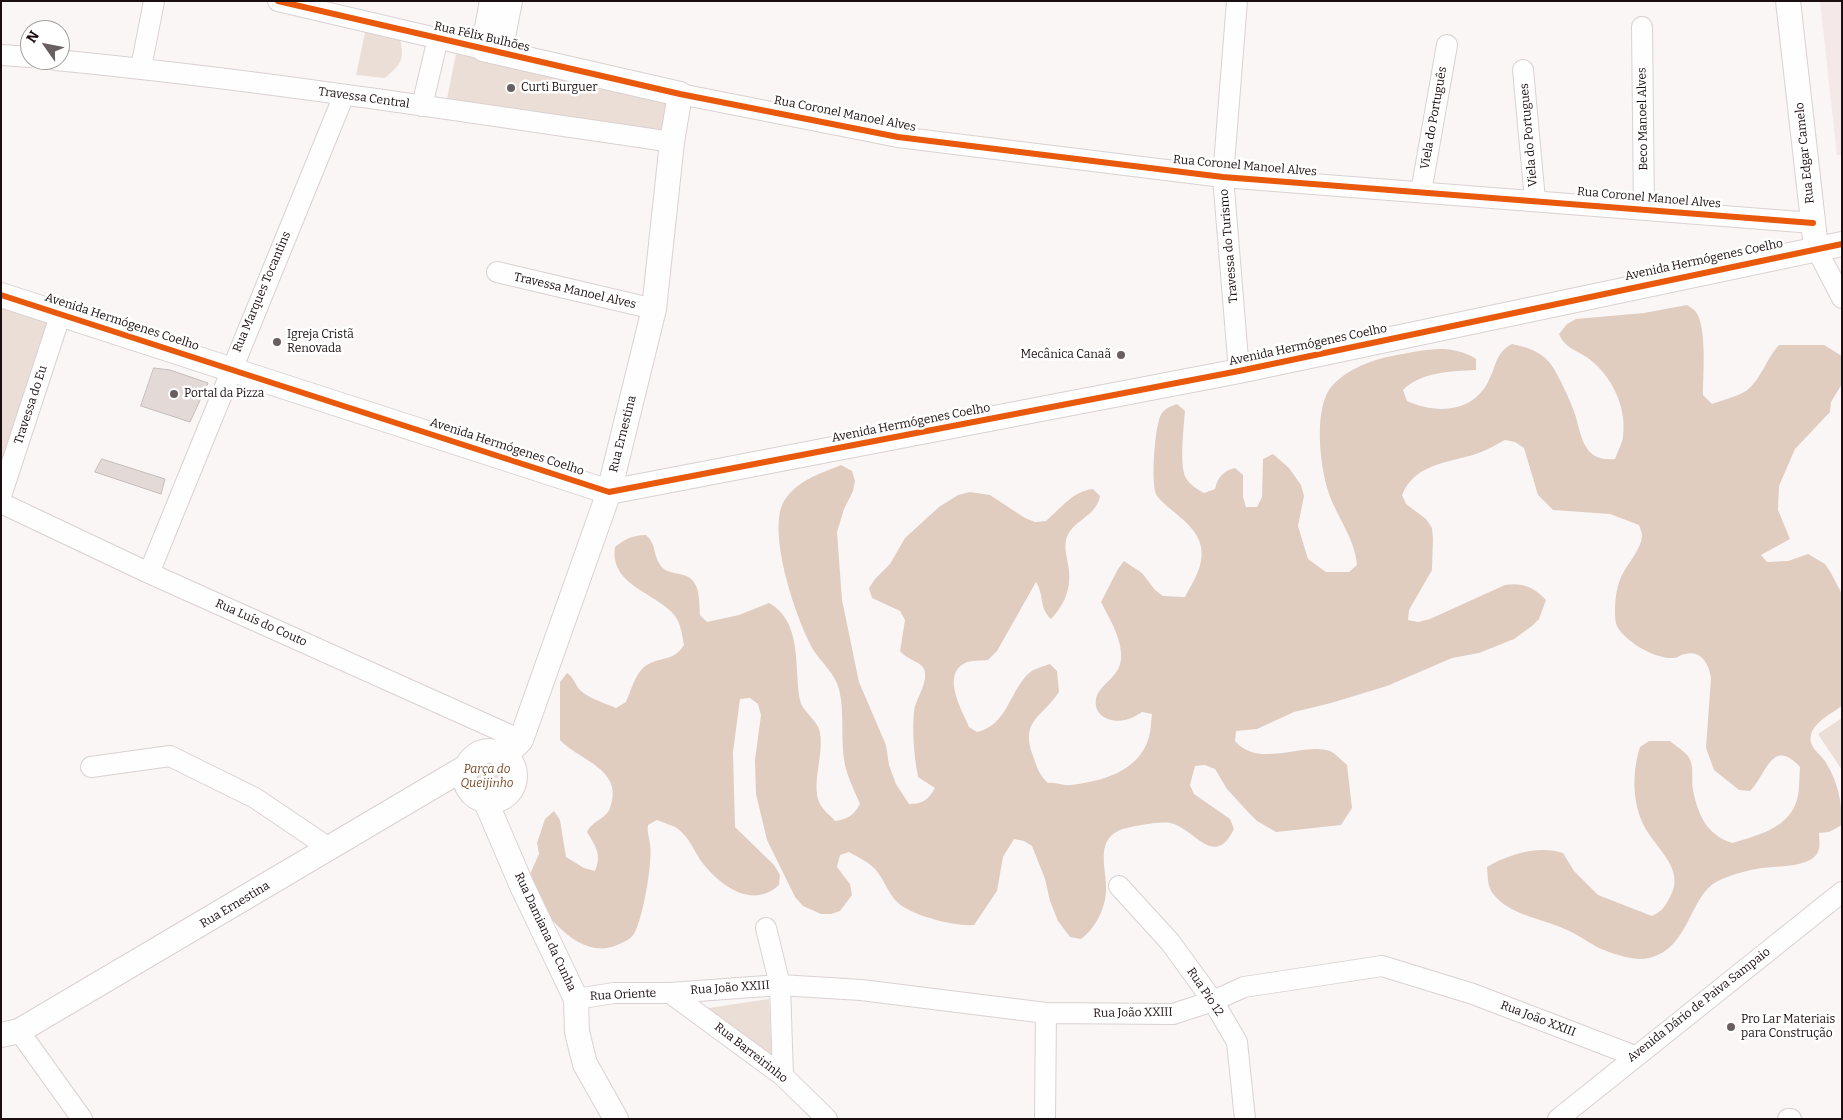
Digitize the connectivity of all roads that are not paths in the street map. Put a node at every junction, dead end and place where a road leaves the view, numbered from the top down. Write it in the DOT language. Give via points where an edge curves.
graph roads {
  1 [pos="154,1"];
  2 [pos="278,1"];
  3 [pos="492,1"];
  4 [pos="510,1"];
  5 [pos="1237,1"];
  6 [pos="1788,1"];
  7 [pos="1642,28"];
  8 [pos="438,38"];
  9 [pos="1448,45"];
  10 [pos="492,51"];
  11 [pos="1,55"];
  12 [pos="20,57"];
  13 [pos="70,61"];
  14 [pos="141,68"];
  15 [pos="1524,70"];
  16 [pos="680,94"];
  17 [pos="344,95"];
  18 [pos="422,106"];
  19 [pos="672,142"];
  20 [pos="1223,177"];
  21 [pos="1421,192"];
  22 [pos="1535,200"];
  23 [pos="1644,210"];
  24 [pos="1813,223"];
  25 [pos="1842,244"];
  26 [pos="1816,248"];
  27 [pos="497,272"];
  28 [pos="1,295"];
  29 [pos="1842,298"];
  30 [pos="654,309"];
  31 [pos="61,313"];
  32 [pos="230,370"];
  33 [pos="1239,371"];
  34 [pos="609,492"];
  35 [pos="1,496"];
  36 [pos="1,503"];
  37 [pos="149,573"];
  38 [pos="513,748"];
  39 [pos="91,767"];
  40 [pos="466,767"];
  41 [pos="486,802"];
  42 [pos="329,848"];
  43 [pos="1119,886"];
  44 [pos="1842,892"];
  45 [pos="766,928"];
  46 [pos="780,985"];
  47 [pos="670,993"];
  48 [pos="576,998"];
  49 [pos="1213,1001"];
  50 [pos="1046,1013"];
  51 [pos="7,1032"];
  52 [pos="1635,1056"];
  53 [pos="783,1076"];
  54 [pos="82,1119"];
  55 [pos="616,1119"];
  56 [pos="827,1119"];
  57 [pos="1045,1119"];
  58 [pos="1245,1119"];
  59 [pos="1558,1119"];
  1 -- 14 [label="street"];
  2 -- 8 [label="street, Rua Félix Bulhões"];
  3 -- 10 [label="street"];
  4 -- 10 [label="street"];
  5 -- 20 [label="street, Travessa do Turismo"];
  6 -- 24 [label="street, Rua Edgar Camelo"];
  7 -- 23 [label="street, Beco Manoel Alves"];
  8 -- 10 [label="street, Rua Félix Bulhões"];
  8 -- 18 [label="street"];
  9 -- 21 [label="street, Viela do Português"];
  10 -- 16 [label="street, Rua Félix Bulhões"];
  11 -- 12 [label="street"];
  13 -- 14 [label="street, Travessa Central"];
  14 -- 17 [label="street, Travessa Central"];
  15 -- 22 [label="street, Viela do Portugues"];
  16 -- 19 [label="street, Rua Ernestina"];
  16 -- 20 [label="street, Rua Coronel Manoel Alves" via="898,137"];
  17 -- 18 [label="street, Travessa Central"];
  17 -- 32 [label="street, Rua Marques Tocantins"];
  18 -- 19 [label="street, Travessa Central"];
  19 -- 30 [label="street, Rua Ernestina"];
  20 -- 21 [label="street, Rua Coronel Manoel Alves"];
  20 -- 33 [label="street, Travessa do Turismo"];
  21 -- 22 [label="street, Rua Coronel Manoel Alves"];
  22 -- 23 [label="street, Rua Coronel Manoel Alves"];
  23 -- 24 [label="street, Rua Coronel Manoel Alves"];
  24 -- 26 [label="street, Rua Edgar Camelo"];
  25 -- 26 [label="street, Avenida Hermógenes Coelho"];
  26 -- 29 [label="street, Rua Edgar Camelo"];
  26 -- 33 [label="street, Avenida Hermógenes Coelho"];
  27 -- 30 [label="street, Travessa Manoel Alves"];
  28 -- 31 [label="street, Avenida Hermógenes Coelho"];
  30 -- 34 [label="street, Rua Ernestina"];
  31 -- 32 [label="street, Avenida Hermógenes Coelho"];
  31 -- 35 [label="street, Travessa do Eu"];
  32 -- 34 [label="street, Avenida Hermógenes Coelho"];
  32 -- 37 [label="street, Rua Marques Tocantins"];
  33 -- 34 [label="street, Avenida Hermógenes Coelho"];
  34 -- 38 [label="street, Rua Ernestina"];
  36 -- 37 [label="street, Rua Luís do Couto"];
  37 -- 38 [label="street, Rua Luís do Couto"];
  38 -- 40 [label="street" via="487,749 474,755"];
  38 -- 41 [label="street" via="516,774 513,789 502,799"];
  39 -- 42 [label="street" via="170,756 255,798"];
  40 -- 41 [label="street" via="465,782 473,795"];
  40 -- 42 [label="street, Rua Ernestina"];
  41 -- 48 [label="street, Rua Damiana da Cunha"];
  42 -- 51 [label="street, Rua Ernestina"];
  43 -- 49 [label="street, Rua Pio 12" via="1170,942"];
  44 -- 52 [label="street, Avenida Dário de Paiva Sampaio"];
  45 -- 46 [label="street"];
  46 -- 47 [label="street, Rua João XXIII"];
  46 -- 50 [label="street, Rua João XXIII" via="861,990"];
  46 -- 53 [label="street"];
  47 -- 48 [label="street, Rua Oriente" via="614,993"];
  47 -- 53 [label="street, Rua Barreirinho"];
  48 -- 55 [label="street, Rua Damiana da Cunha" via="577,1032 586,1064"];
  49 -- 50 [label="street, Rua João XXIII" via="1173,1014"];
  49 -- 52 [label="street, Rua João XXIII" via="1244,987 1382,966 1473,994"];
  49 -- 58 [label="street, Rua Pio 12" via="1237,1042"];
  50 -- 57 [label="street"];
  51 -- 54 [label="street"];
  52 -- 59 [label="street, Avenida Dário de Paiva Sampaio"];
  53 -- 56 [label="street, Rua Barreirinho"];
}
